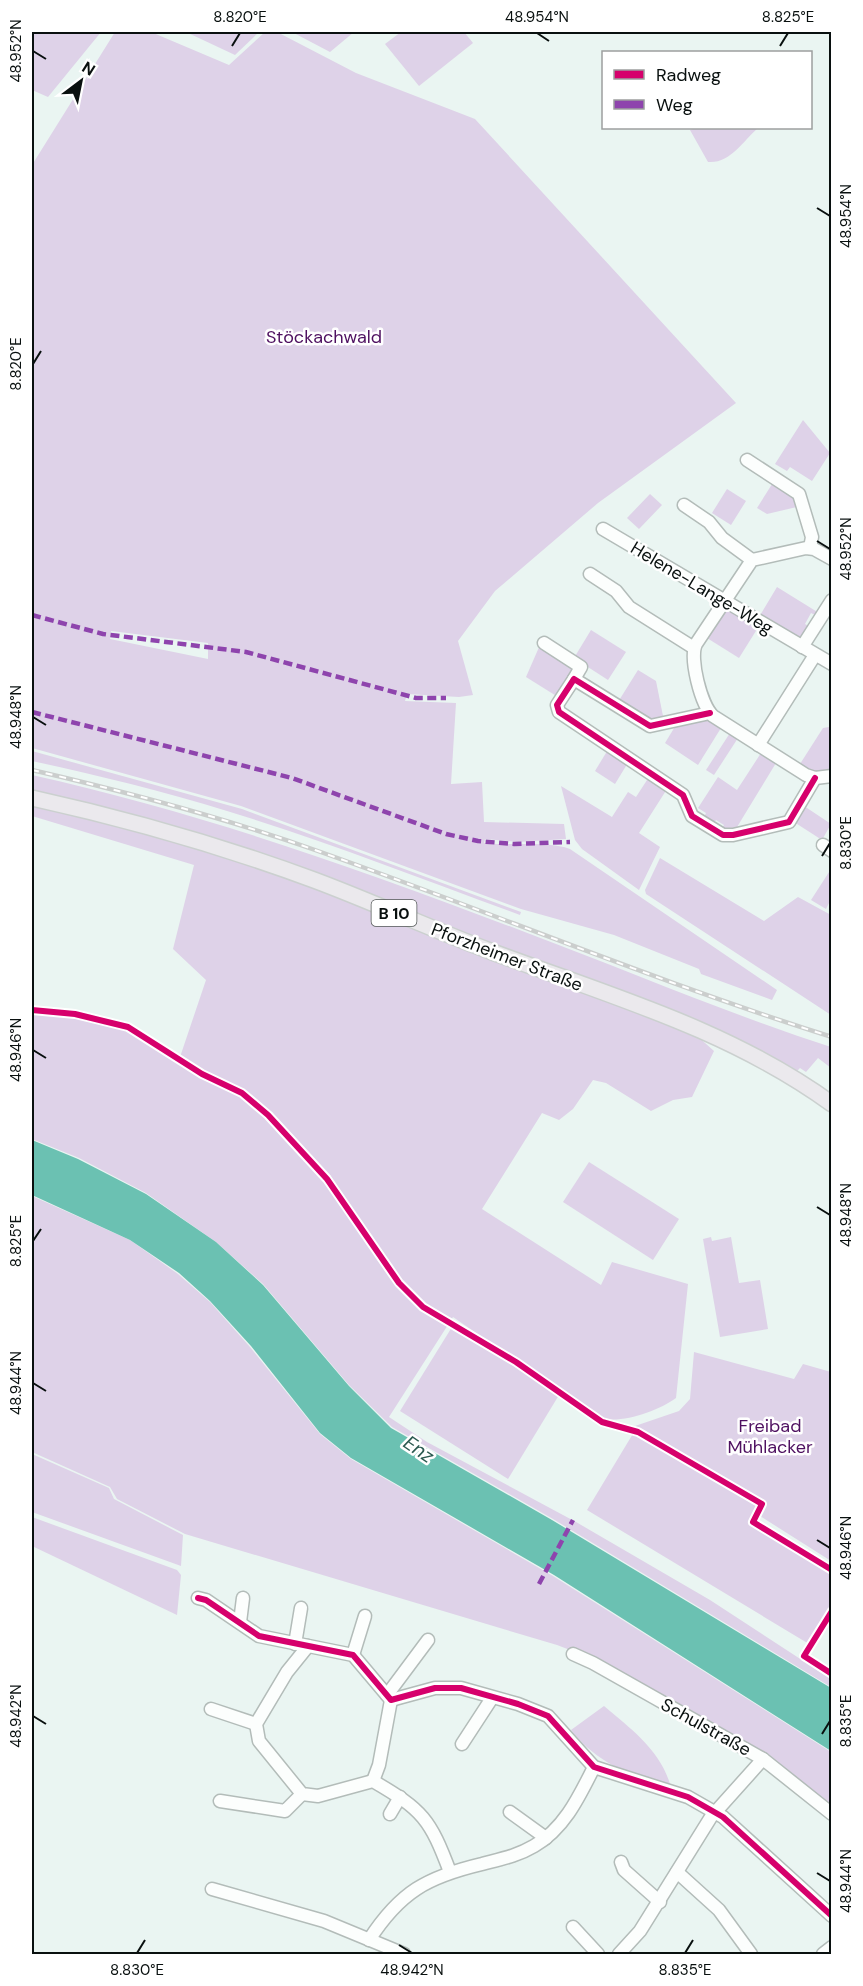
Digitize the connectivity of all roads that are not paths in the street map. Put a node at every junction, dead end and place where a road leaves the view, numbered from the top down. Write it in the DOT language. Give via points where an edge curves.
graph roads {
  1 [pos="747,460"];
  2 [pos="684,505"];
  3 [pos="603,529"];
  4 [pos="810,548"];
  5 [pos="831,559"];
  6 [pos="752,561"];
  7 [pos="590,574"];
  8 [pos="831,600"];
  9 [pos="724,601"];
  10 [pos="544,643"];
  11 [pos="802,647"];
  12 [pos="694,648"];
  13 [pos="815,655"];
  14 [pos="831,664"];
  15 [pos="574,679"];
  16 [pos="710,713"];
  17 [pos="758,745"];
  18 [pos="831,776"];
  19 [pos="815,778"];
  20 [pos="32,798"];
  21 [pos="831,1104"];
  22 [pos="198,1598"];
  23 [pos="243,1598"];
  24 [pos="302,1608"];
  25 [pos="365,1616"];
  26 [pos="240,1622"];
  27 [pos="428,1640"];
  28 [pos="301,1645"];
  29 [pos="573,1654"];
  30 [pos="353,1655"];
  31 [pos="389,1697"];
  32 [pos="492,1698"];
  33 [pos="212,1708"];
  34 [pos="256,1724"];
  35 [pos="462,1743"];
  36 [pos="763,1759"];
  37 [pos="594,1767"];
  38 [pos="373,1781"];
  39 [pos="302,1794"];
  40 [pos="400,1797"];
  41 [pos="220,1801"];
  42 [pos="716,1811"];
  43 [pos="510,1812"];
  44 [pos="390,1814"];
  45 [pos="831,1814"];
  46 [pos="546,1838"];
  47 [pos="621,1862"];
  48 [pos="450,1872"];
  49 [pos="677,1872"];
  50 [pos="212,1889"];
  51 [pos="660,1902"];
  52 [pos="831,1916"];
  53 [pos="573,1927"];
  54 [pos="369,1940"];
  55 [pos="831,1947"];
  56 [pos="404,1954"];
  57 [pos="598,1954"];
  58 [pos="619,1954"];
  59 [pos="751,1954"];
  60 [pos="823,1954"];
  1 -- 4 [label="street" via="800,494 812,537"];
  2 -- 6 [label="street" via="710,522 722,538"];
  3 -- 9 [label="street, Helene-Lange-Weg"];
  4 -- 5 [label="street"];
  4 -- 6 [label="street"];
  6 -- 9 [label="street"];
  7 -- 12 [label="street" via="616,591 629,607"];
  8 -- 11 [label="street"];
  9 -- 11 [label="street, Helene-Lange-Weg"];
  9 -- 12 [label="street"];
  10 -- 15 [label="street" via="581,667"];
  11 -- 13 [label="street, Helene-Lange-Weg"];
  12 -- 16 [label="street" via="704,704"];
  13 -- 14 [label="street, Helene-Lange-Weg"];
  13 -- 17 [label="street"];
  15 -- 16 [label="street" via="650,726"];
  15 -- 19 [label="street" via="557,705 559,712 683,795 692,816 720,834 733,835 789,822"];
  16 -- 17 [label="street"];
  17 -- 19 [label="street"];
  18 -- 19 [label="street"];
  20 -- 21 [label="main road, Pforzheimer Straße / B 10" via="167,832 315,880 718,1037 777,1067"];
  22 -- 26 [label="street"];
  23 -- 26 [label="street"];
  24 -- 28 [label="street"];
  25 -- 30 [label="street"];
  26 -- 28 [label="street" via="259,1636"];
  27 -- 31 [label="street"];
  28 -- 30 [label="street"];
  28 -- 34 [label="street"];
  29 -- 36 [label="street, Schulstraße"];
  30 -- 31 [label="street"];
  31 -- 32 [label="street" via="435,1688 461,1688"];
  31 -- 38 [label="street"];
  32 -- 35 [label="street"];
  32 -- 37 [label="street" via="548,1716"];
  33 -- 34 [label="street"];
  34 -- 39 [label="street" via="259,1741"];
  36 -- 42 [label="street"];
  36 -- 45 [label="street, Schulstraße"];
  37 -- 42 [label="street" via="688,1797"];
  37 -- 46 [label="street" via="564,1820"];
  38 -- 39 [label="street" via="318,1796"];
  38 -- 40 [label="street"];
  39 -- 41 [label="street" via="285,1811"];
  40 -- 44 [label="street"];
  40 -- 48 [label="street" via="429,1823"];
  42 -- 49 [label="street"];
  42 -- 52 [label="street"];
  43 -- 46 [label="street"];
  46 -- 48 [label="street" via="511,1858"];
  47 -- 51 [label="street" via="624,1870"];
  48 -- 54 [label="street" via="411,1891 393,1907"];
  49 -- 51 [label="street"];
  49 -- 59 [label="street" via="719,1910"];
  50 -- 54 [label="street" via="324,1921"];
  51 -- 58 [label="street"];
  53 -- 57 [label="street"];
  54 -- 56 [label="street"];
  55 -- 60 [label="street"];
}
